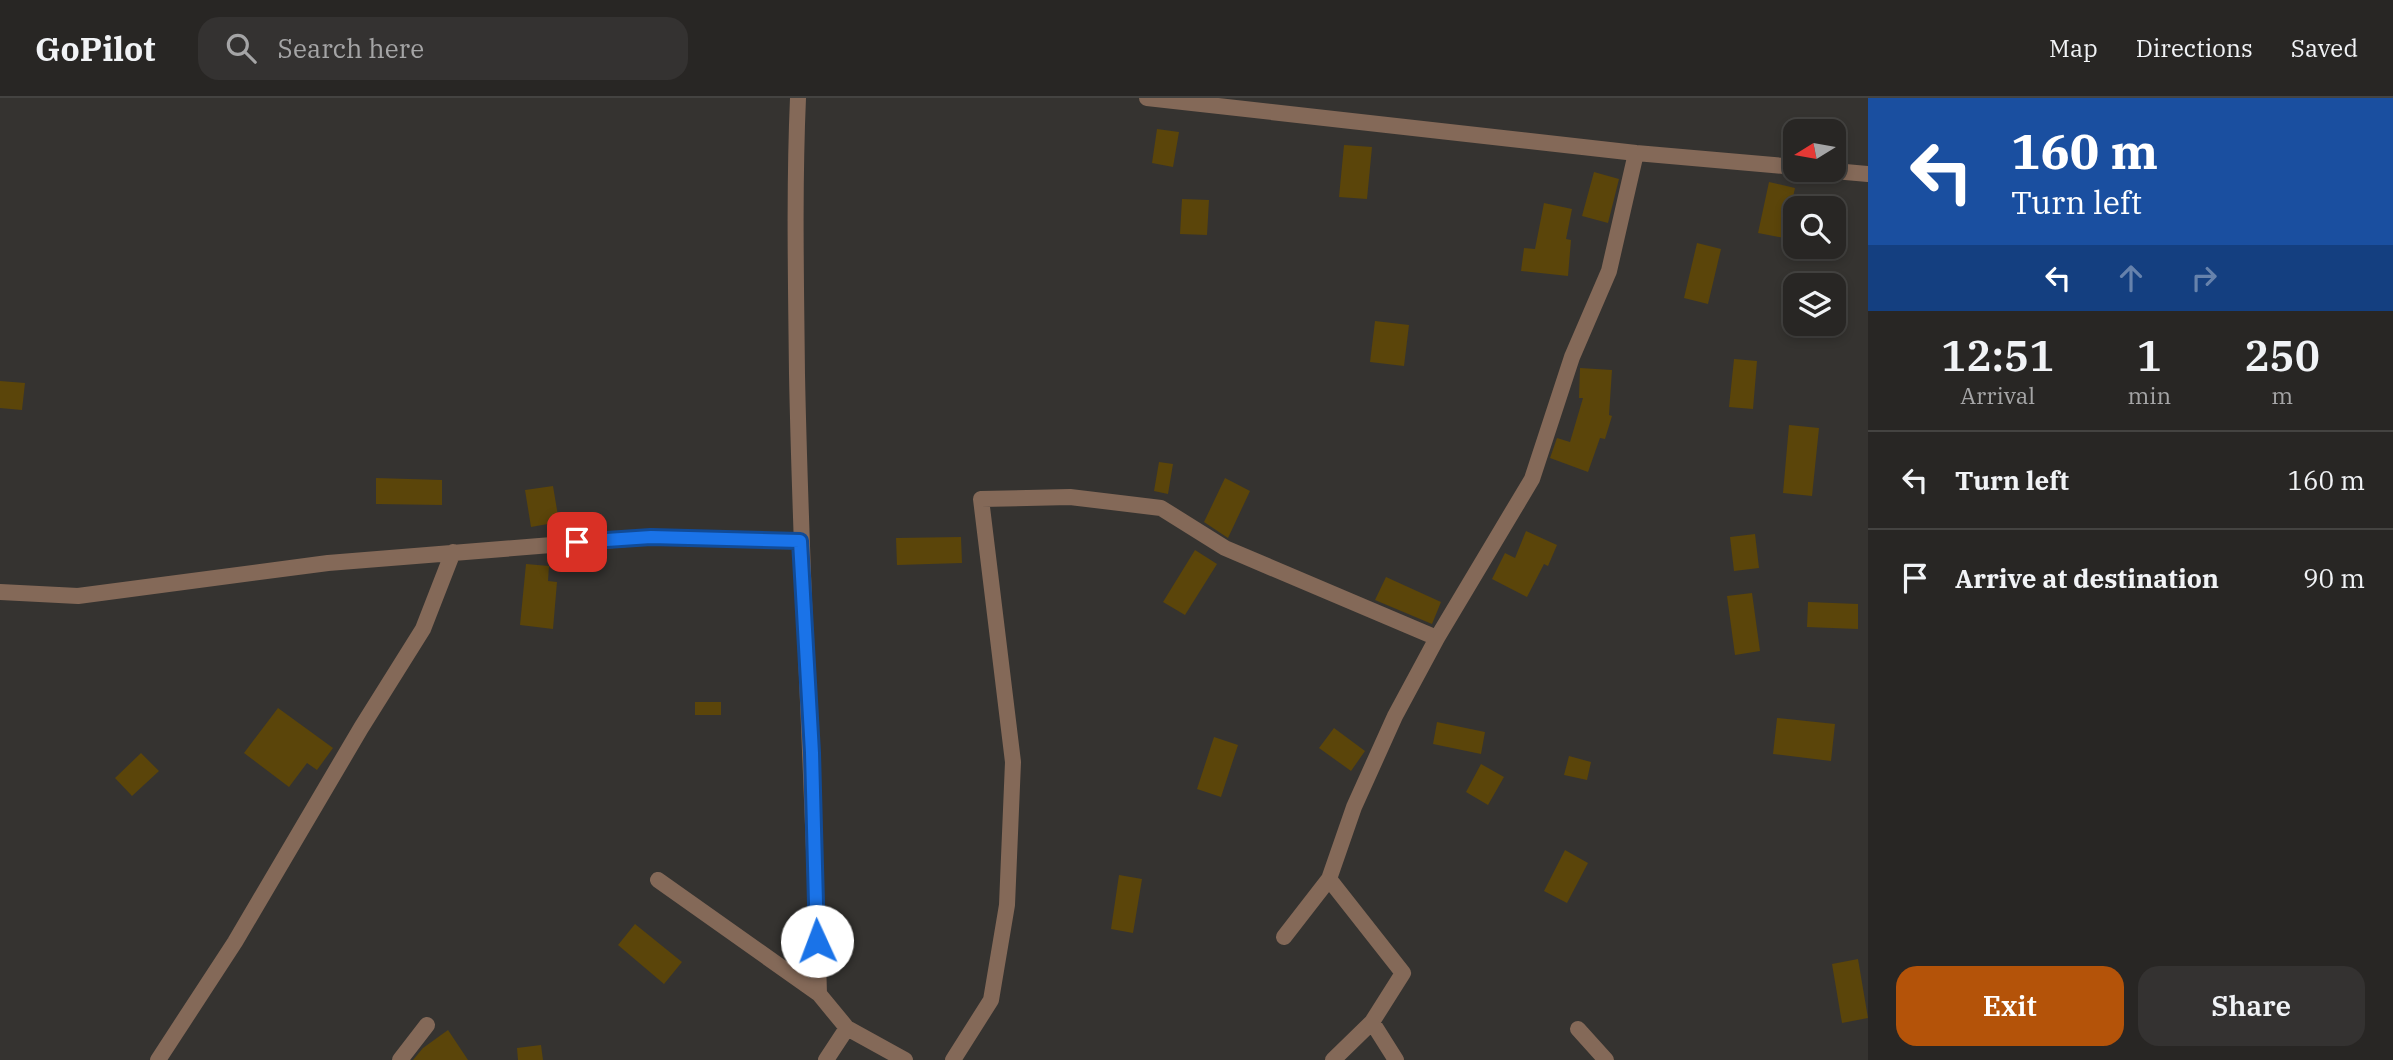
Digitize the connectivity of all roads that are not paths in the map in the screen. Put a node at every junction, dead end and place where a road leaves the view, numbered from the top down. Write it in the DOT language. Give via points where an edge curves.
graph roads {
  1 [pos="798,98"];
  2 [pos="1147,98"];
  3 [pos="1636,153"];
  4 [pos="1783,166"];
  5 [pos="1846,172"];
  6 [pos="1868,174"];
  7 [pos="800,541"];
  8 [pos="453,552"];
  9 [pos="0,592"];
  10 [pos="1437,638"];
  11 [pos="1329,879"];
  12 [pos="658,880"];
  13 [pos="1284,937"];
  14 [pos="819,994"];
  15 [pos="1372,1023"];
  16 [pos="426,1025"];
  17 [pos="847,1028"];
  18 [pos="1578,1029"];
  19 [pos="158,1060"];
  20 [pos="400,1060"];
  21 [pos="826,1060"];
  22 [pos="905,1060"];
  23 [pos="953,1060"];
  24 [pos="1333,1060"];
  25 [pos="1396,1060"];
  26 [pos="1606,1060"];
  1 -- 7 [label="street" via="795,263"];
  2 -- 3 [label="street"];
  3 -- 4 [label="street"];
  3 -- 10 [label="street" via="1609,271 1572,357 1532,479"];
  5 -- 6 [label="street"];
  7 -- 8 [label="street" via="651,537"];
  7 -- 14 [label="street"];
  8 -- 9 [label="street" via="327,562 78,596"];
  8 -- 19 [label="street" via="423,629 235,942"];
  10 -- 11 [label="street" via="1354,807"];
  10 -- 23 [label="street" via="1225,548 1161,508 1070,497 981,499 1013,762 1007,905 991,1000"];
  11 -- 13 [label="street"];
  11 -- 15 [label="street" via="1403,974"];
  12 -- 14 [label="street"];
  14 -- 17 [label="street"];
  15 -- 24 [label="street"];
  15 -- 25 [label="street"];
  16 -- 20 [label="street"];
  17 -- 21 [label="street"];
  17 -- 22 [label="street"];
  18 -- 26 [label="street"];
}
